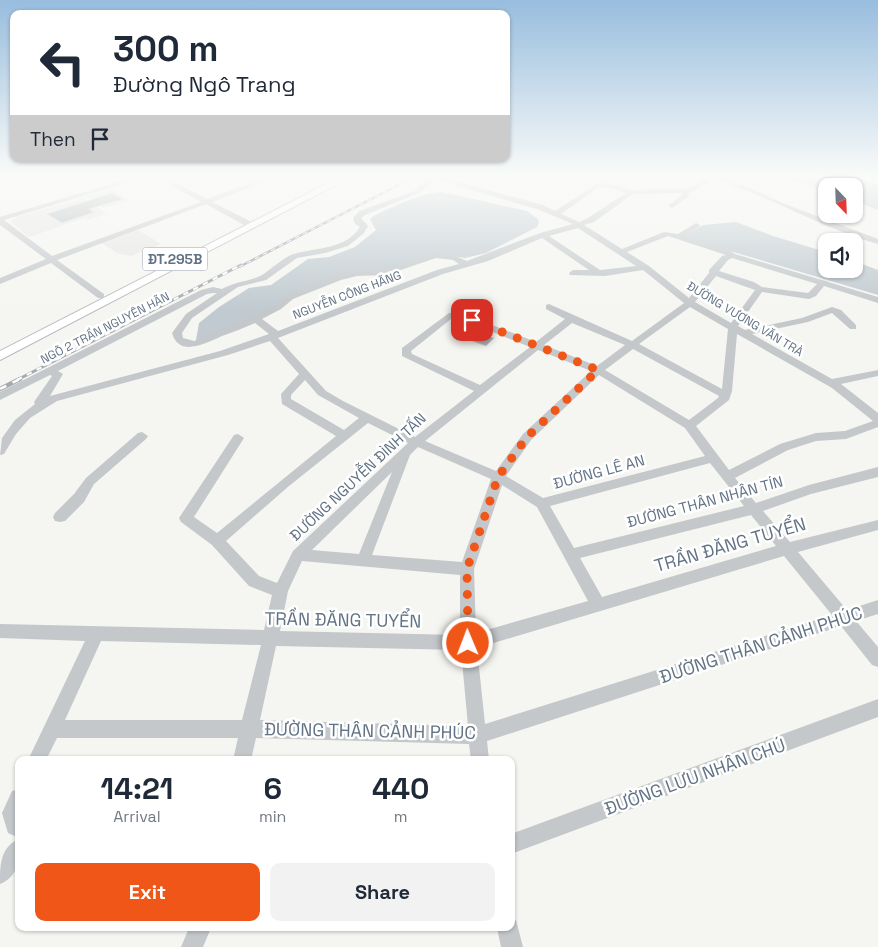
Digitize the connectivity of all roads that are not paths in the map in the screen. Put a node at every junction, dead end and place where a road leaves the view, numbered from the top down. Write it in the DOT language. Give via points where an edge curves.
graph roads {
  1 [pos="2,221"];
  2 [pos="155,221"];
  3 [pos="242,221"];
  4 [pos="256,221"];
  5 [pos="257,221"];
  6 [pos="358,221"];
  7 [pos="573,221"];
  8 [pos="587,221"];
  9 [pos="808,221"];
  10 [pos="818,221"];
  11 [pos="824,221"];
  12 [pos="579,224"];
  13 [pos="249,225"];
  14 [pos="696,226"];
  15 [pos="832,231"];
  16 [pos="543,235"];
  17 [pos="679,237"];
  18 [pos="878,242"];
  19 [pos="878,248"];
  20 [pos="621,252"];
  21 [pos="732,256"];
  22 [pos="52,259"];
  23 [pos="466,264"];
  24 [pos="643,266"];
  25 [pos="712,272"];
  26 [pos="573,273"];
  27 [pos="598,273"];
  28 [pos="0,281"];
  29 [pos="824,282"];
  30 [pos="760,289"];
  31 [pos="222,292"];
  32 [pos="105,297"];
  33 [pos="878,300"];
  34 [pos="690,303"];
  35 [pos="549,308"];
  36 [pos="255,318"];
  37 [pos="571,319"];
  38 [pos="733,327"];
  39 [pos="852,327"];
  40 [pos="745,333"];
  41 [pos="274,336"];
  42 [pos="633,345"];
  43 [pos="537,346"];
  44 [pos="0,348"];
  45 [pos="0,356"];
  46 [pos="598,370"];
  47 [pos="48,371"];
  48 [pos="306,373"];
  49 [pos="878,373"];
  50 [pos="830,383"];
  51 [pos="482,390"];
  52 [pos="725,395"];
  53 [pos="0,396"];
  54 [pos="37,406"];
  55 [pos="367,418"];
  56 [pos="878,419"];
  57 [pos="878,423"];
  58 [pos="689,425"];
  59 [pos="142,436"];
  60 [pos="344,436"];
  61 [pos="238,438"];
  62 [pos="411,447"];
  63 [pos="0,451"];
  64 [pos="714,458"];
  65 [pos="878,472"];
  66 [pos="498,477"];
  67 [pos="727,477"];
  68 [pos="542,503"];
  69 [pos="754,509"];
  70 [pos="60,517"];
  71 [pos="878,525"];
  72 [pos="217,541"];
  73 [pos="786,549"];
  74 [pos="298,555"];
  75 [pos="570,555"];
  76 [pos="364,561"];
  77 [pos="467,569"];
  78 [pos="281,591"];
  79 [pos="597,604"];
  80 [pos="878,608"];
  81 [pos="845,618"];
  82 [pos="0,631"];
  83 [pos="96,634"];
  84 [pos="271,638"];
  85 [pos="468,643"];
  86 [pos="878,659"];
  87 [pos="878,708"];
  88 [pos="52,729"];
  89 [pos="250,730"];
  90 [pos="477,736"];
  91 [pos="39,756"];
  92 [pos="243,756"];
  93 [pos="480,756"];
  94 [pos="15,807"];
  95 [pos="15,826"];
  96 [pos="515,843"];
  97 [pos="15,854"];
  98 [pos="0,874"];
  99 [pos="199,931"];
  100 [pos="509,931"];
  101 [pos="192,947"];
  102 [pos="512,947"];
  1 -- 22 [label="street"];
  2 -- 22 [label="street"];
  3 -- 13 [label="street"];
  4 -- 13 [label="main road, ĐT.295B"];
  5 -- 13 [label="main road, ĐT.295B"];
  6 -- 31 [label="street" via="364,226 362,231 345,244 326,252 295,256 262,278 243,282"];
  7 -- 12 [label="street, ĐƯỜNG VƯƠNG VĂN TRÀ"];
  8 -- 12 [label="street, NGUYỄN CÔNG HÃNG"];
  9 -- 15 [label="street"];
  10 -- 15 [label="street"];
  11 -- 18 [label="street"];
  12 -- 16 [label="street, NGUYỄN CÔNG HÃNG"];
  12 -- 20 [label="street, ĐƯỜNG VƯƠNG VĂN TRÀ"];
  13 -- 32 [label="main road, ĐT.295B"];
  14 -- 17 [label="street"];
  15 -- 19 [label="street"];
  16 -- 23 [label="street, NGUYỄN CÔNG HÃNG"];
  16 -- 27 [label="street"];
  17 -- 20 [label="street" via="667,234"];
  17 -- 21 [label="street"];
  20 -- 24 [label="street, ĐƯỜNG VƯƠNG VĂN TRÀ"];
  21 -- 25 [label="street" via="725,258"];
  21 -- 29 [label="street"];
  22 -- 28 [label="street"];
  22 -- 32 [label="street"];
  23 -- 36 [label="street" via="455,258 435,256 386,272 356,273 290,297"];
  23 -- 41 [label="street, NGUYỄN CÔNG HÃNG"];
  24 -- 27 [label="street"];
  24 -- 34 [label="street, ĐƯỜNG VƯƠNG VĂN TRÀ"];
  25 -- 30 [label="street"];
  25 -- 34 [label="street"];
  26 -- 27 [label="street"];
  29 -- 30 [label="street" via="809,296"];
  29 -- 33 [label="street"];
  30 -- 38 [label="street"];
  31 -- 36 [label="street" via="190,316 178,334 179,340 195,344"];
  31 -- 47 [label="street, NGÕ 2 TRẦN NGUYÊN HÃN" via="204,292"];
  32 -- 44 [label="main road, ĐT.295B"];
  32 -- 45 [label="main road, ĐT.295B"];
  34 -- 38 [label="street, ĐƯỜNG VƯƠNG VĂN TRÀ"];
  34 -- 42 [label="street"];
  35 -- 37 [label="street"];
  36 -- 41 [label="street, ĐƯỜNG LÊ AN"];
  37 -- 42 [label="street"];
  37 -- 43 [label="street, ĐƯỜNG NGUYỄN ĐÌNH TẤN"];
  38 -- 40 [label="street, ĐƯỜNG VƯƠNG VĂN TRÀ"];
  38 -- 52 [label="street"];
  39 -- 40 [label="street" via="832,310 805,320"];
  40 -- 50 [label="street, ĐƯỜNG VƯƠNG VĂN TRÀ"];
  41 -- 48 [label="street, ĐƯỜNG LÊ AN"];
  41 -- 54 [label="street, NGUYỄN CÔNG HÃNG" via="193,362 64,394"];
  42 -- 46 [label="street"];
  42 -- 52 [label="street"];
  43 -- 46 [label="street"];
  43 -- 51 [label="street, ĐƯỜNG NGUYỄN ĐÌNH TẤN"];
  43 -- 51 [label="street" via="461,316 449,316 406,350 407,356"];
  46 -- 58 [label="street"];
  46 -- 66 [label="street" via="527,437"];
  47 -- 53 [label="street, NGÕ 2 TRẦN NGUYÊN HÃN"];
  47 -- 54 [label="street" via="58,374 57,378"];
  48 -- 55 [label="street, ĐƯỜNG LÊ AN" via="322,393"];
  48 -- 60 [label="street" via="285,398"];
  49 -- 50 [label="street"];
  50 -- 56 [label="street, ĐƯỜNG VƯƠNG VĂN TRÀ"];
  51 -- 62 [label="street, ĐƯỜNG NGUYỄN ĐÌNH TẤN"];
  52 -- 58 [label="street" via="723,400"];
  54 -- 63 [label="street, NGUYỄN CÔNG HÃNG" via="16,424"];
  55 -- 60 [label="street"];
  55 -- 62 [label="street, ĐƯỜNG LÊ AN"];
  57 -- 67 [label="street" via="846,435 816,437 784,447"];
  58 -- 64 [label="street"];
  59 -- 70 [label="street" via="90,481"];
  60 -- 72 [label="street"];
  61 -- 72 [label="street" via="186,518"];
  62 -- 66 [label="street, ĐƯỜNG LÊ AN"];
  62 -- 74 [label="street, ĐƯỜNG NGUYỄN ĐÌNH TẤN"];
  62 -- 76 [label="street"];
  64 -- 67 [label="street"];
  64 -- 68 [label="street, ĐƯỜNG LÊ AN"];
  65 -- 69 [label="street, ĐƯỜNG THÂN NHÂN TÍN"];
  66 -- 68 [label="street, ĐƯỜNG LÊ AN"];
  66 -- 77 [label="street"];
  67 -- 69 [label="street"];
  68 -- 75 [label="street"];
  69 -- 73 [label="street"];
  69 -- 75 [label="street, ĐƯỜNG THÂN NHÂN TÍN"];
  71 -- 73 [label="street, TRẦN ĐĂNG TUYỂN"];
  72 -- 78 [label="street" via="254,581"];
  73 -- 79 [label="street, TRẦN ĐĂNG TUYỂN"];
  73 -- 81 [label="street"];
  74 -- 76 [label="street"];
  74 -- 78 [label="street, ĐƯỜNG NGUYỄN ĐÌNH TẤN"];
  75 -- 79 [label="street"];
  76 -- 77 [label="street"];
  77 -- 85 [label="street"];
  78 -- 84 [label="street, ĐƯỜNG NGUYỄN ĐÌNH TẤN"];
  79 -- 85 [label="street, TRẦN ĐĂNG TUYỂN"];
  80 -- 81 [label="street, ĐƯỜNG THÂN CẢNH PHÚC"];
  81 -- 86 [label="street"];
  81 -- 90 [label="street, ĐƯỜNG THÂN CẢNH PHÚC"];
  82 -- 83 [label="street, TRẦN ĐĂNG TUYỂN"];
  83 -- 84 [label="street, TRẦN ĐĂNG TUYỂN"];
  83 -- 88 [label="street"];
  84 -- 85 [label="street, TRẦN ĐĂNG TUYỂN"];
  84 -- 89 [label="street, ĐƯỜNG NGUYỄN ĐÌNH TẤN"];
  85 -- 90 [label="street"];
  87 -- 96 [label="street, ĐƯỜNG LƯU NHÂN CHÚ"];
  88 -- 89 [label="street, ĐƯỜNG THÂN CẢNH PHÚC"];
  88 -- 91 [label="street"];
  89 -- 90 [label="street, ĐƯỜNG THÂN CẢNH PHÚC"];
  89 -- 92 [label="street, ĐƯỜNG NGUYỄN ĐÌNH TẤN"];
  90 -- 93 [label="street"];
  94 -- 95 [label="street" via="12,813"];
  97 -- 98 [label="street"];
  99 -- 101 [label="street"];
  100 -- 102 [label="street"];
}
